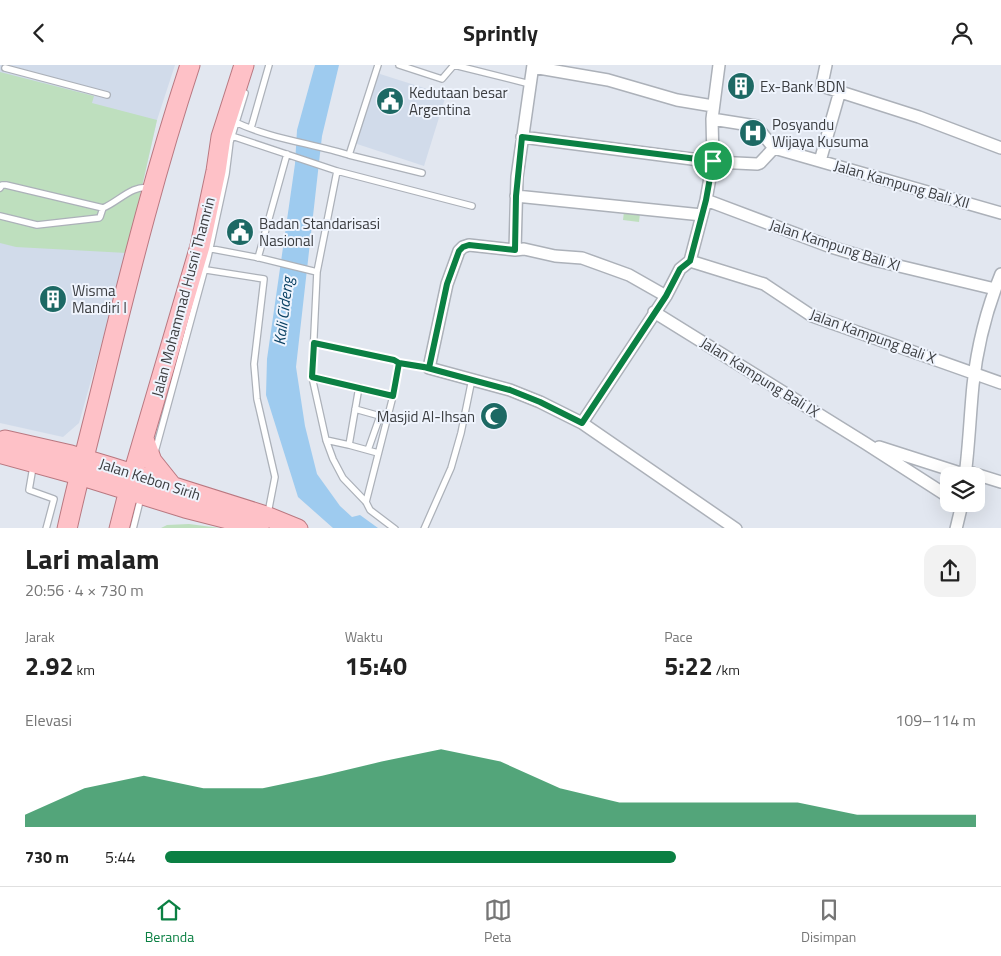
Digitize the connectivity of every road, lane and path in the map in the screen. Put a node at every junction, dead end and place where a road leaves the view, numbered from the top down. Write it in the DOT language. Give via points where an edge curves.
graph roads {
  1 [pos="184,65"];
  2 [pos="190,65"];
  3 [pos="244,65"];
  4 [pos="269,65"];
  5 [pos="378,65"];
  6 [pos="400,65"];
  7 [pos="719,65"];
  8 [pos="826,65"];
  9 [pos="533,66"];
  10 [pos="5,68"];
  11 [pos="248,84"];
  12 [pos="530,84"];
  13 [pos="840,91"];
  14 [pos="107,95"];
  15 [pos="713,106"];
  16 [pos="712,119"];
  17 [pos="229,127"];
  18 [pos="251,128"];
  19 [pos="522,137"];
  20 [pos="774,148"];
  21 [pos="1001,148"];
  22 [pos="288,154"];
  23 [pos="349,155"];
  24 [pos="713,161"];
  25 [pos="820,161"];
  26 [pos="336,170"];
  27 [pos="422,173"];
  28 [pos="0,187"];
  29 [pos="150,187"];
  30 [pos="516,196"];
  31 [pos="706,200"];
  32 [pos="472,206"];
  33 [pos="102,208"];
  34 [pos="1001,213"];
  35 [pos="702,215"];
  36 [pos="0,216"];
  37 [pos="205,247"];
  38 [pos="515,250"];
  39 [pos="259,258"];
  40 [pos="690,261"];
  41 [pos="199,269"];
  42 [pos="316,272"];
  43 [pos="1001,274"];
  44 [pos="995,289"];
  45 [pos="666,296"];
  46 [pos="654,312"];
  47 [pos="314,343"];
  48 [pos="399,363"];
  49 [pos="429,368"];
  50 [pos="975,373"];
  51 [pos="312,377"];
  52 [pos="472,379"];
  53 [pos="1001,383"];
  54 [pos="359,387"];
  55 [pos="93,394"];
  56 [pos="393,396"];
  57 [pos="355,409"];
  58 [pos="388,413"];
  59 [pos="380,415"];
  60 [pos="582,423"];
  61 [pos="326,439"];
  62 [pos="0,442"];
  63 [pos="866,443"];
  64 [pos="348,445"];
  65 [pos="368,450"];
  66 [pos="0,453"];
  67 [pos="378,453"];
  68 [pos="34,463"];
  69 [pos="76,465"];
  70 [pos="941,467"];
  71 [pos="966,467"];
  72 [pos="143,477"];
  73 [pos="985,477"];
  74 [pos="1001,482"];
  75 [pos="940,491"];
  76 [pos="366,502"];
  77 [pos="65,505"];
  78 [pos="959,512"];
  79 [pos="265,524"];
  80 [pos="46,528"];
  81 [pos="60,528"];
  82 [pos="67,528"];
  83 [pos="119,528"];
  84 [pos="133,528"];
  85 [pos="291,528"];
  86 [pos="394,528"];
  87 [pos="424,528"];
  88 [pos="735,528"];
  89 [pos="956,528"];
  1 -- 29 [label="lane"];
  2 -- 29 [label="main road"];
  3 -- 17 [label="main road, Jalan Mohammad Husni Thamrin"];
  4 -- 18 [label="lane"];
  5 -- 23 [label="lane"];
  6 -- 12 [label="lane" via="442,79 454,65"];
  7 -- 15 [label="street"];
  8 -- 13 [label="street" via="823,85"];
  9 -- 12 [label="street"];
  9 -- 15 [label="street" via="608,79 677,100"];
  10 -- 14 [label="lane"];
  11 -- 17 [label="lane"];
  12 -- 19 [label="street"];
  13 -- 21 [label="street"];
  13 -- 25 [label="street"];
  15 -- 16 [label="street"];
  16 -- 20 [label="street" via="756,126"];
  16 -- 24 [label="street"];
  17 -- 18 [label="lane"];
  17 -- 22 [label="lane" via="254,144"];
  17 -- 37 [label="main road, Jalan Mohammad Husni Thamrin" via="216,171"];
  18 -- 23 [label="lane"];
  19 -- 24 [label="street"];
  19 -- 30 [label="street"];
  20 -- 24 [label="street" via="759,164"];
  20 -- 25 [label="street, Jalan Kampung Bali XII"];
  22 -- 26 [label="lane"];
  22 -- 39 [label="lane"];
  23 -- 27 [label="lane"];
  24 -- 31 [label="street"];
  25 -- 34 [label="street, Jalan Kampung Bali XII"];
  26 -- 32 [label="lane"];
  26 -- 42 [label="lane"];
  28 -- 33 [label="lane" via="6,185"];
  29 -- 33 [label="lane" via="140,187"];
  29 -- 55 [label="lane"];
  29 -- 69 [label="main road"];
  30 -- 35 [label="street"];
  30 -- 38 [label="street"];
  31 -- 35 [label="street"];
  31 -- 44 [label="street, Jalan Kampung Bali XI" via="830,247"];
  33 -- 36 [label="lane" via="98,218 36,225"];
  35 -- 40 [label="street"];
  37 -- 39 [label="lane"];
  37 -- 41 [label="main road, Jalan Mohammad Husni Thamrin"];
  38 -- 45 [label="street" via="582,258 629,275"];
  38 -- 49 [label="street" via="469,245 459,251 447,284"];
  39 -- 42 [label="lane"];
  40 -- 45 [label="street" via="680,269"];
  40 -- 50 [label="street, Jalan Kampung Bali X" via="764,284 812,316"];
  41 -- 72 [label="lane"];
  41 -- 72 [label="main road, Jalan Mohammad Husni Thamrin" via="144,439"];
  41 -- 79 [label="lane" via="264,279 254,364 257,399 275,477"];
  42 -- 47 [label="lane"];
  43 -- 44 [label="street"];
  44 -- 50 [label="street"];
  45 -- 46 [label="street"];
  46 -- 60 [label="street"];
  46 -- 63 [label="street, Jalan Kampung Bali IX"];
  47 -- 48 [label="lane"];
  47 -- 51 [label="lane"];
  48 -- 49 [label="lane"];
  48 -- 56 [label="lane"];
  49 -- 52 [label="street"];
  50 -- 53 [label="street, Jalan Kampung Bali X"];
  50 -- 71 [label="street"];
  51 -- 54 [label="lane"];
  51 -- 61 [label="lane"];
  52 -- 60 [label="street" via="510,390"];
  52 -- 87 [label="lane" via="451,468"];
  54 -- 56 [label="lane"];
  54 -- 57 [label="lane"];
  56 -- 58 [label="lane"];
  57 -- 59 [label="lane"];
  57 -- 64 [label="lane"];
  58 -- 59 [label="lane"];
  58 -- 67 [label="lane"];
  59 -- 65 [label="lane"];
  60 -- 88 [label="street"];
  61 -- 64 [label="lane"];
  61 -- 76 [label="lane" via="343,478"];
  62 -- 69 [label="main road, Jalan Kebon Sirih" via="5,440"];
  63 -- 70 [label="street, Jalan Kampung Bali IX"];
  63 -- 75 [label="street, Jalan Kampung Bali IX"];
  64 -- 65 [label="lane"];
  65 -- 67 [label="lane"];
  66 -- 68 [label="main road, Jalan Kebon Sirih"];
  67 -- 76 [label="lane"];
  68 -- 69 [label="main road, Jalan Kebon Sirih"];
  68 -- 80 [label="lane" via="29,490 54,499"];
  69 -- 72 [label="main road, Jalan Kebon Sirih"];
  69 -- 82 [label="main road"];
  72 -- 79 [label="main road, Jalan Kebon Sirih"];
  72 -- 79 [label="main road, Jalan Kebon Sirih" via="185,508"];
  72 -- 83 [label="main road, Jalan Mohammad Husni Thamrin"];
  72 -- 84 [label="lane"];
  73 -- 74 [label="street, Jalan Kampung Bali IX"];
  76 -- 86 [label="lane" via="370,510"];
  77 -- 81 [label="lane"];
  78 -- 89 [label="street"];
  79 -- 85 [label="main road, Jalan Kebon Sirih"];
}
